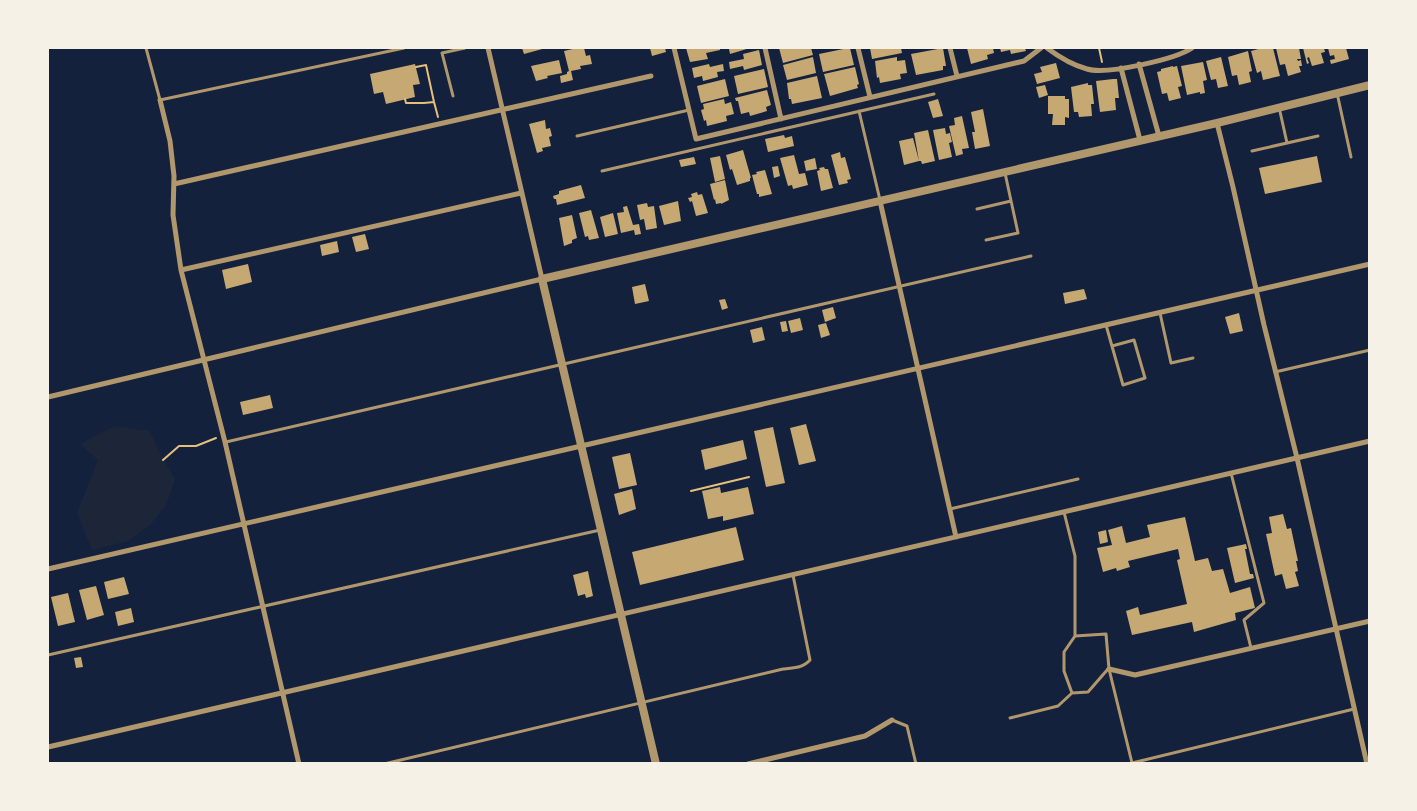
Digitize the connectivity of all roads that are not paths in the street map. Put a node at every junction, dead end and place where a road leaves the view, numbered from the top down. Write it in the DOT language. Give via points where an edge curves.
graph roads {
  1 [pos="146,48"];
  2 [pos="404,48"];
  3 [pos="465,48"];
  4 [pos="488,48"];
  5 [pos="674,48"];
  6 [pos="765,48"];
  7 [pos="858,48"];
  8 [pos="950,48"];
  9 [pos="1042,48"];
  10 [pos="1047,48"];
  11 [pos="1192,48"];
  12 [pos="1139,64"];
  13 [pos="1121,68"];
  14 [pos="650,76"];
  15 [pos="957,76"];
  16 [pos="1370,84"];
  17 [pos="1337,92"];
  18 [pos="934,94"];
  19 [pos="453,96"];
  20 [pos="870,97"];
  21 [pos="160,100"];
  22 [pos="1279,107"];
  23 [pos="502,108"];
  24 [pos="689,110"];
  25 [pos="859,111"];
  26 [pos="781,119"];
  27 [pos="1217,123"];
  28 [pos="577,136"];
  29 [pos="1159,136"];
  30 [pos="1318,136"];
  31 [pos="1140,140"];
  32 [pos="1287,143"];
  33 [pos="1252,151"];
  34 [pos="1351,157"];
  35 [pos="602,171"];
  36 [pos="1005,172"];
  37 [pos="174,184"];
  38 [pos="521,193"];
  39 [pos="880,201"];
  40 [pos="1011,201"];
  41 [pos="977,209"];
  42 [pos="986,240"];
  43 [pos="1031,256"];
  44 [pos="1370,264"];
  45 [pos="182,270"];
  46 [pos="542,278"];
  47 [pos="899,286"];
  48 [pos="1256,290"];
  49 [pos="1160,313"];
  50 [pos="1106,325"];
  51 [pos="1112,346"];
  52 [pos="1370,350"];
  53 [pos="1193,358"];
  54 [pos="204,359"];
  55 [pos="562,364"];
  56 [pos="918,369"];
  57 [pos="1275,372"];
  58 [pos="48,397"];
  59 [pos="1370,441"];
  60 [pos="225,442"];
  61 [pos="581,446"];
  62 [pos="1297,458"];
  63 [pos="1231,473"];
  64 [pos="1078,479"];
  65 [pos="950,510"];
  66 [pos="1064,512"];
  67 [pos="243,524"];
  68 [pos="601,530"];
  69 [pos="956,537"];
  70 [pos="48,569"];
  71 [pos="793,575"];
  72 [pos="262,606"];
  73 [pos="620,615"];
  74 [pos="1370,621"];
  75 [pos="1335,628"];
  76 [pos="1075,636"];
  77 [pos="1251,648"];
  78 [pos="48,655"];
  79 [pos="1108,669"];
  80 [pos="283,693"];
  81 [pos="1072,693"];
  82 [pos="641,702"];
  83 [pos="1354,709"];
  84 [pos="1010,718"];
  85 [pos="892,720"];
  86 [pos="48,747"];
  87 [pos="299,764"];
  88 [pos="384,764"];
  89 [pos="656,764"];
  90 [pos="748,764"];
  91 [pos="916,764"];
  92 [pos="1367,764"];
  1 -- 21 [label="lane"];
  2 -- 21 [label="lane"];
  3 -- 19 [label="lane" via="442,53"];
  4 -- 23 [label="street"];
  5 -- 24 [label="street"];
  6 -- 26 [label="street"];
  7 -- 20 [label="street"];
  8 -- 15 [label="street"];
  9 -- 15 [label="street" via="1024,61"];
  10 -- 13 [label="street" via="1089,70"];
  11 -- 12 [label="street"];
  12 -- 13 [label="street"];
  12 -- 29 [label="street"];
  13 -- 31 [label="street"];
  14 -- 23 [label="street"];
  15 -- 20 [label="street"];
  16 -- 17 [label="street"];
  17 -- 22 [label="street"];
  17 -- 34 [label="lane"];
  18 -- 25 [label="lane"];
  20 -- 26 [label="street"];
  21 -- 37 [label="street" via="170,141"];
  22 -- 27 [label="street"];
  22 -- 32 [label="lane"];
  23 -- 37 [label="street"];
  23 -- 38 [label="street"];
  24 -- 26 [label="street" via="696,140"];
  24 -- 28 [label="lane"];
  25 -- 35 [label="lane"];
  25 -- 39 [label="lane"];
  27 -- 29 [label="street"];
  27 -- 48 [label="street"];
  29 -- 31 [label="street"];
  30 -- 32 [label="lane"];
  31 -- 36 [label="street"];
  32 -- 33 [label="lane"];
  36 -- 39 [label="street"];
  36 -- 40 [label="lane"];
  37 -- 45 [label="street" via="173,215"];
  38 -- 45 [label="street"];
  38 -- 46 [label="street"];
  39 -- 46 [label="street"];
  39 -- 47 [label="street"];
  40 -- 41 [label="lane"];
  40 -- 42 [label="lane" via="1018,233"];
  43 -- 47 [label="lane"];
  44 -- 48 [label="street"];
  45 -- 54 [label="street"];
  46 -- 54 [label="street"];
  46 -- 55 [label="street"];
  47 -- 55 [label="lane"];
  47 -- 56 [label="street"];
  48 -- 49 [label="street"];
  48 -- 57 [label="street"];
  49 -- 50 [label="street"];
  49 -- 53 [label="lane" via="1172,363"];
  50 -- 51 [label="lane"];
  50 -- 56 [label="street"];
  51 -- 51 [label="lane" via="1122,384 1145,378 1134,340"];
  52 -- 57 [label="lane"];
  54 -- 58 [label="street"];
  54 -- 60 [label="street"];
  55 -- 60 [label="lane"];
  55 -- 61 [label="street"];
  56 -- 61 [label="street"];
  56 -- 65 [label="street"];
  57 -- 62 [label="street"];
  59 -- 62 [label="street"];
  60 -- 67 [label="street"];
  61 -- 67 [label="street"];
  61 -- 68 [label="street"];
  62 -- 63 [label="street"];
  62 -- 75 [label="street"];
  63 -- 66 [label="street"];
  63 -- 77 [label="lane" via="1264,603 1244,620"];
  64 -- 65 [label="lane"];
  65 -- 69 [label="street"];
  66 -- 69 [label="street"];
  66 -- 76 [label="lane" via="1075,556"];
  67 -- 70 [label="street"];
  67 -- 72 [label="street"];
  68 -- 72 [label="lane"];
  68 -- 73 [label="street"];
  69 -- 71 [label="street"];
  71 -- 73 [label="street"];
  71 -- 82 [label="lane" via="809,651 810,660 806,664"];
  72 -- 78 [label="lane"];
  72 -- 80 [label="street"];
  73 -- 80 [label="street"];
  73 -- 82 [label="street"];
  74 -- 75 [label="street"];
  75 -- 77 [label="street"];
  75 -- 83 [label="street"];
  76 -- 79 [label="lane" via="1106,634"];
  76 -- 81 [label="lane" via="1064,652 1064,671"];
  77 -- 79 [label="street" via="1135,675"];
  79 -- 81 [label="lane" via="1088,692"];
  79 -- 83 [label="lane" via="1132,763"];
  80 -- 86 [label="street"];
  80 -- 87 [label="street"];
  81 -- 84 [label="lane" via="1058,706"];
  82 -- 88 [label="lane"];
  82 -- 89 [label="street"];
  83 -- 92 [label="street"];
  85 -- 90 [label="street" via="865,736"];
  85 -- 91 [label="lane" via="907,726"];
}
